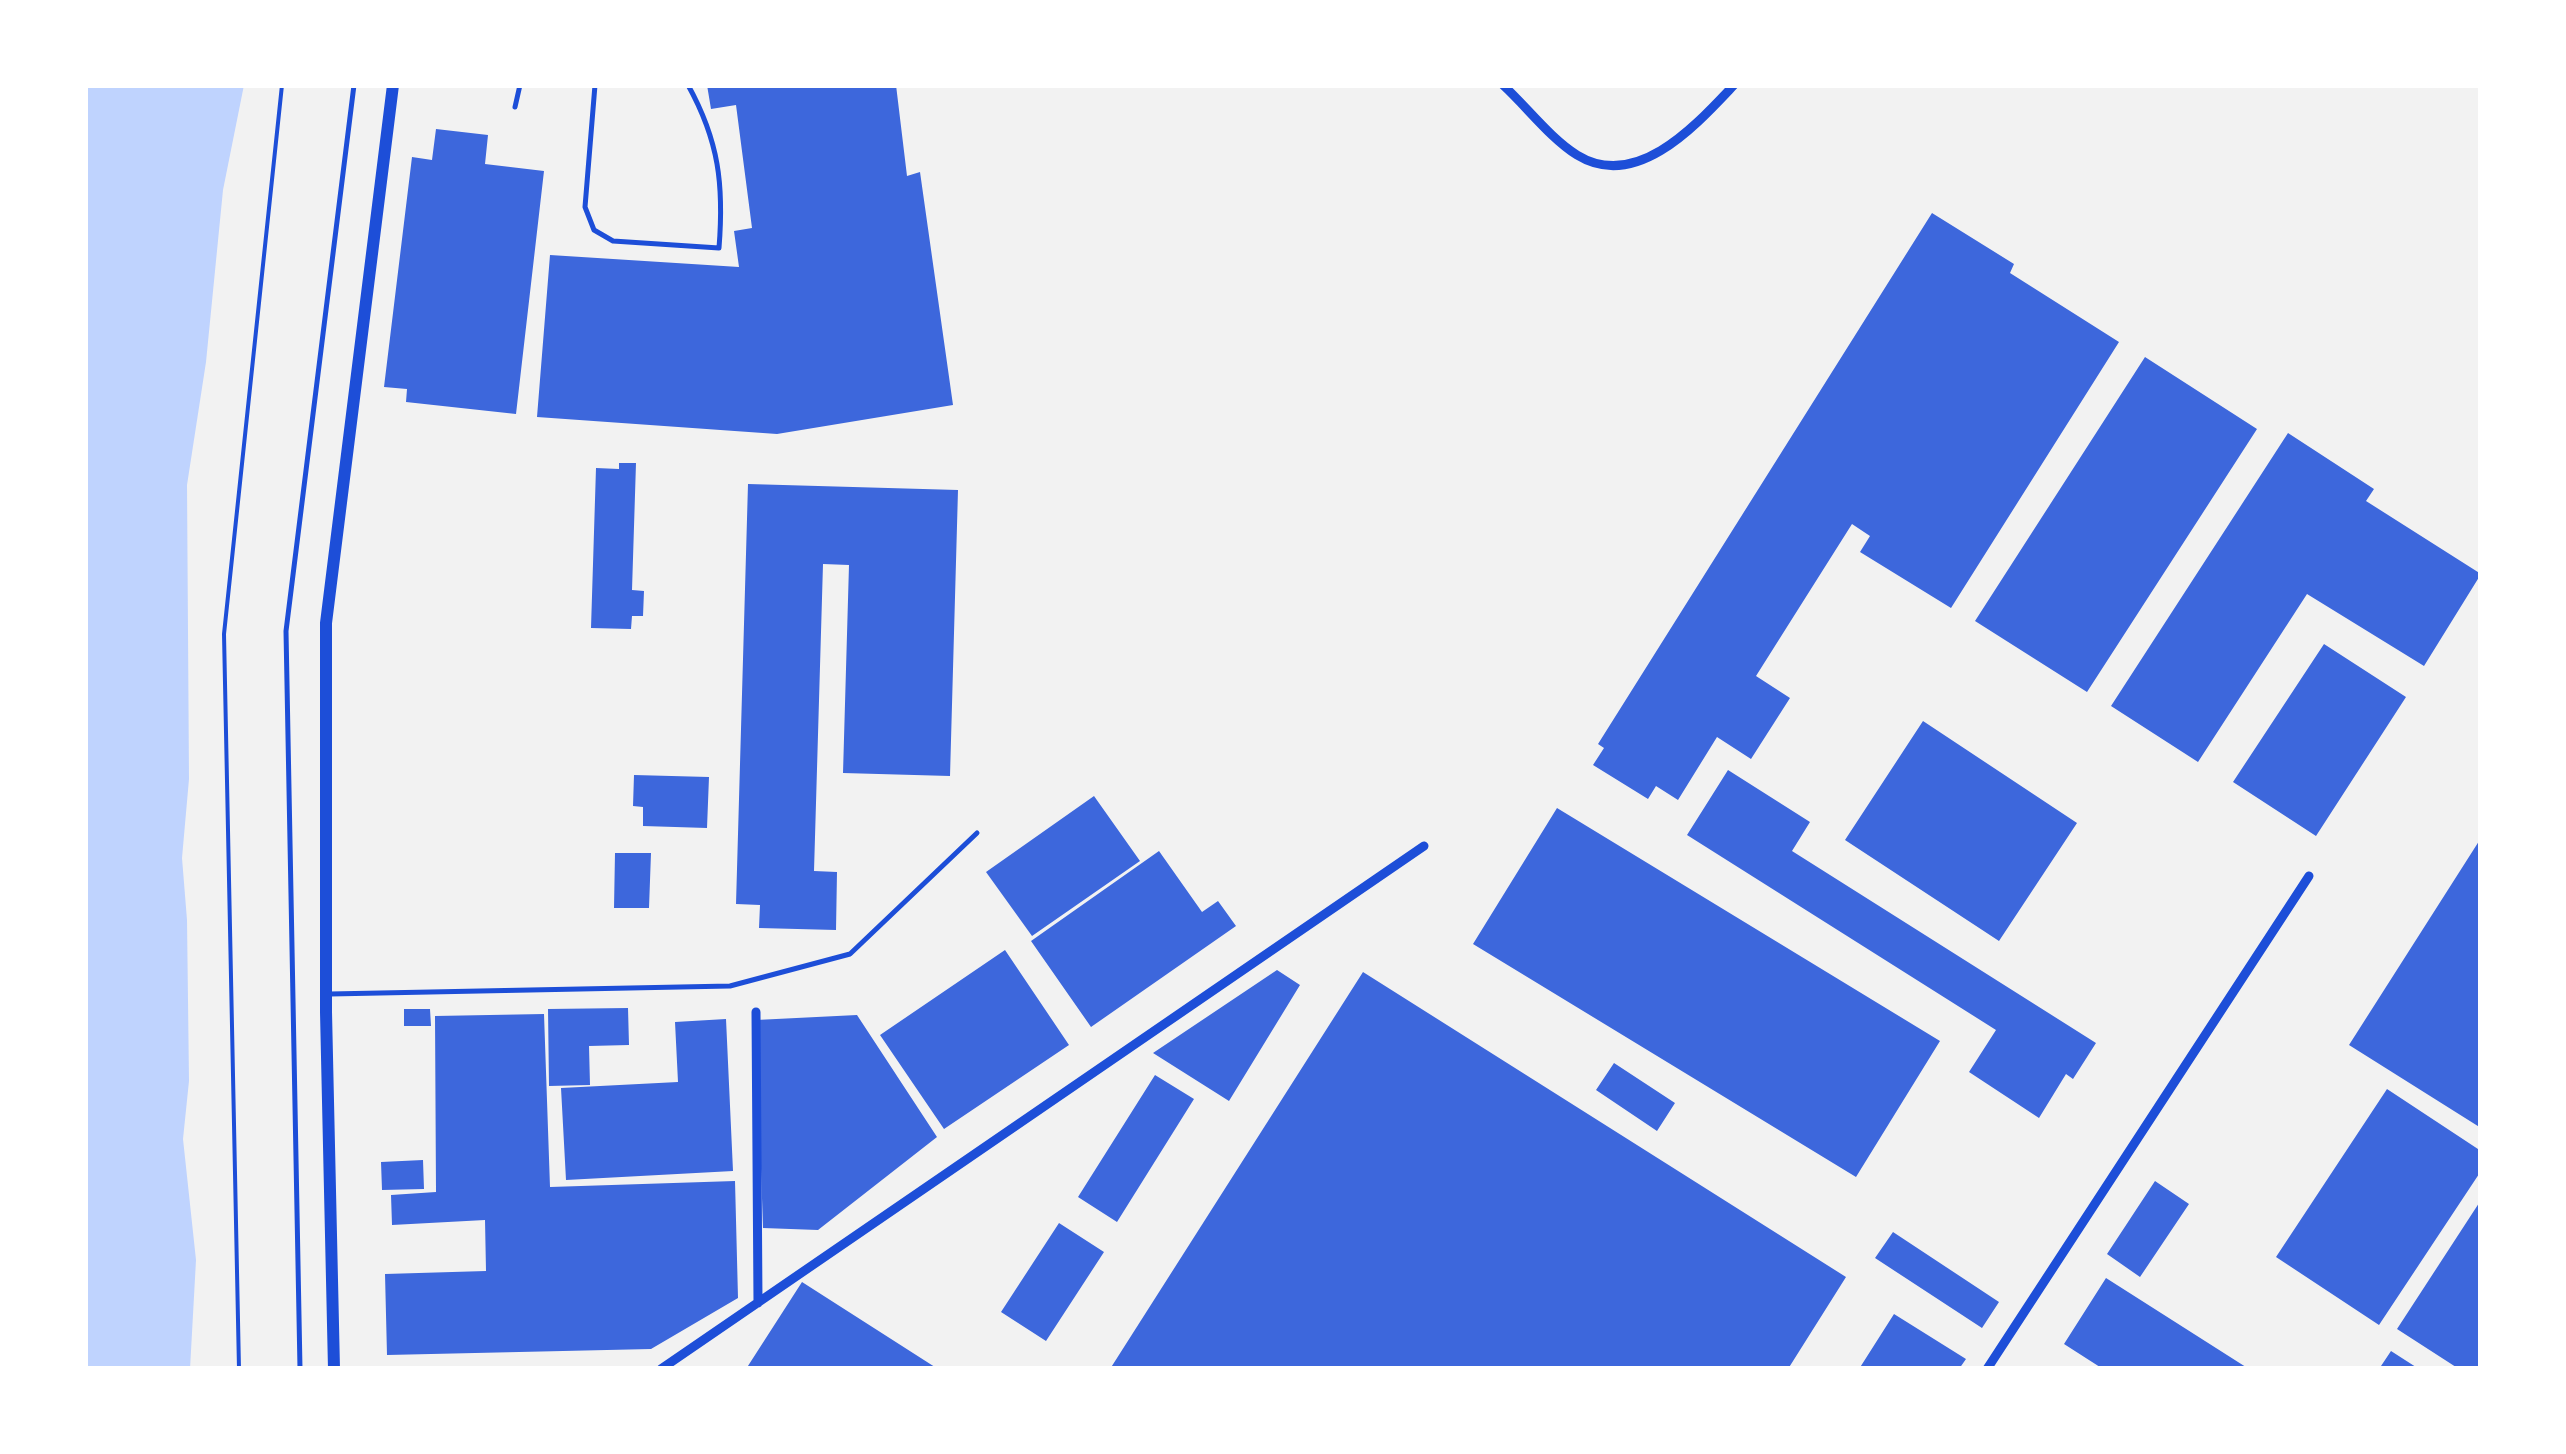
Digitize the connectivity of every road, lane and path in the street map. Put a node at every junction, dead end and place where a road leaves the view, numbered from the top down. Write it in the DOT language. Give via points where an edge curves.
graph roads {
  1 [pos="282,85"];
  2 [pos="354,85"];
  3 [pos="393,85"];
  4 [pos="520,85"];
  5 [pos="596,85"];
  6 [pos="688,85"];
  7 [pos="1504,85"];
  8 [pos="1734,85"];
  9 [pos="515,107"];
  10 [pos="977,833"];
  11 [pos="1424,846"];
  12 [pos="2309,876"];
  13 [pos="327,994"];
  14 [pos="756,1012"];
  15 [pos="758,1303"];
  16 [pos="239,1369"];
  17 [pos="300,1369"];
  18 [pos="334,1369"];
  19 [pos="661,1369"];
  20 [pos="1987,1369"];
  1 -- 16 [label="path" via="224,634"];
  2 -- 17 [label="lane" via="286,632"];
  3 -- 13 [label="main road" via="326,623"];
  4 -- 9 [label="lane"];
  5 -- 6 [label="lane" via="586,207 594,230 614,241 718,248 723,198 710,126"];
  7 -- 8 [label="street" via="1576,154 1624,166 1678,141"];
  10 -- 13 [label="lane" via="850,954 730,986"];
  11 -- 15 [label="street"];
  12 -- 20 [label="street"];
  13 -- 18 [label="main road"];
  14 -- 15 [label="street"];
  15 -- 19 [label="street"];
}
